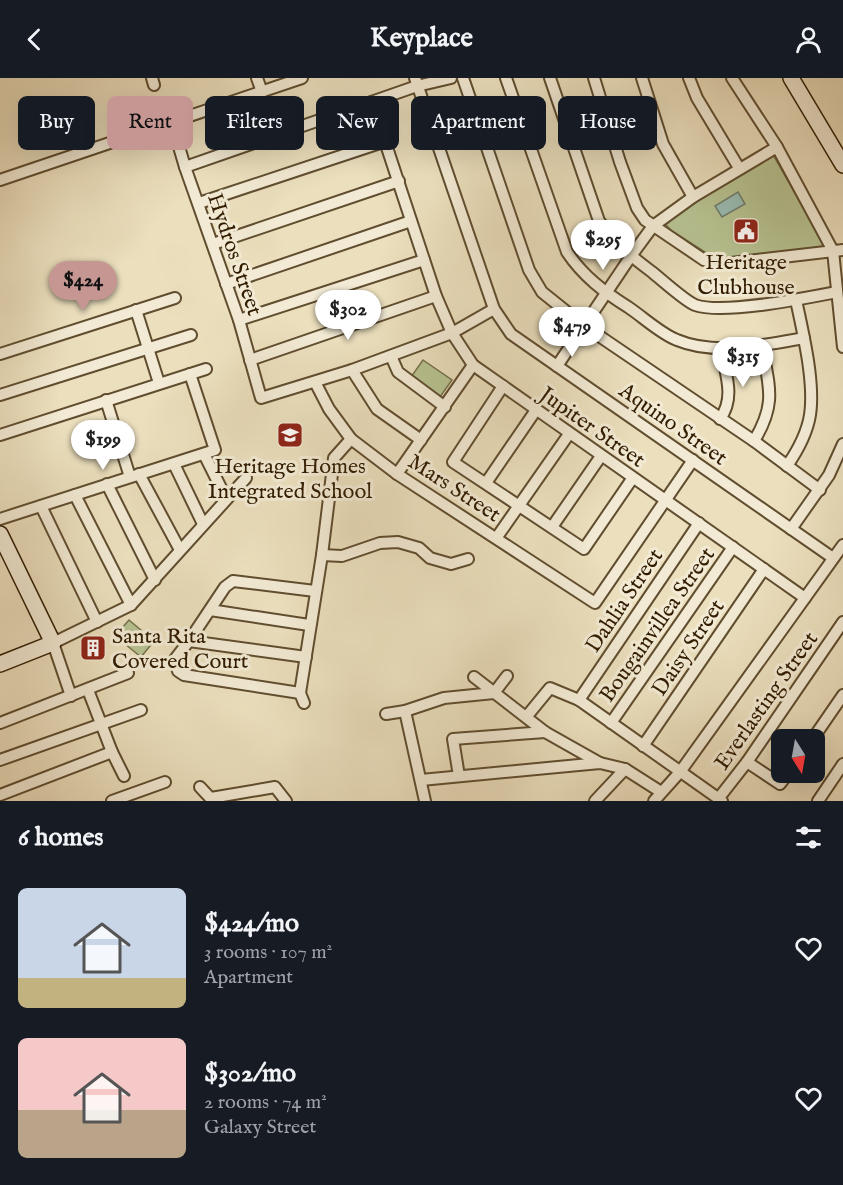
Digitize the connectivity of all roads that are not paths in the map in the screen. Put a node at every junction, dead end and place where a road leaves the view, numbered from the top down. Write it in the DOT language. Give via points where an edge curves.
graph roads {
  1 [pos="257,78"];
  2 [pos="302,78"];
  3 [pos="451,78"];
  4 [pos="463,78"];
  5 [pos="506,78"];
  6 [pos="550,78"];
  7 [pos="594,78"];
  8 [pos="642,78"];
  9 [pos="689,78"];
  10 [pos="732,78"];
  11 [pos="791,78"];
  12 [pos="416,82"];
  13 [pos="262,92"];
  14 [pos="385,96"];
  15 [pos="193,116"];
  16 [pos="316,121"];
  17 [pos="107,145"];
  18 [pos="777,147"];
  19 [pos="180,150"];
  20 [pos="359,150"];
  21 [pos="389,150"];
  22 [pos="843,165"];
  23 [pos="185,167"];
  24 [pos="739,168"];
  25 [pos="0,180"];
  26 [pos="399,181"];
  27 [pos="693,197"];
  28 [pos="199,203"];
  29 [pos="411,221"];
  30 [pos="653,226"];
  31 [pos="213,244"];
  32 [pos="838,250"];
  33 [pos="631,256"];
  34 [pos="424,260"];
  35 [pos="226,284"];
  36 [pos="837,292"];
  37 [pos="606,293"];
  38 [pos="436,296"];
  39 [pos="176,298"];
  40 [pos="796,300"];
  41 [pos="494,309"];
  42 [pos="136,310"];
  43 [pos="239,320"];
  44 [pos="583,325"];
  45 [pos="452,333"];
  46 [pos="190,335"];
  47 [pos="804,338"];
  48 [pos="762,346"];
  49 [pos="843,348"];
  50 [pos="148,349"];
  51 [pos="721,349"];
  52 [pos="0,354"];
  53 [pos="391,356"];
  54 [pos="250,360"];
  55 [pos="473,365"];
  56 [pos="557,366"];
  57 [pos="206,369"];
  58 [pos="352,370"];
  59 [pos="190,374"];
  60 [pos="315,382"];
  61 [pos="159,383"];
  62 [pos="503,386"];
  63 [pos="0,395"];
  64 [pos="106,400"];
  65 [pos="445,407"];
  66 [pos="537,410"];
  67 [pos="720,419"];
  68 [pos="569,434"];
  69 [pos="0,435"];
  70 [pos="351,439"];
  71 [pos="421,440"];
  72 [pos="754,441"];
  73 [pos="843,444"];
  74 [pos="204,454"];
  75 [pos="601,456"];
  76 [pos="693,460"];
  77 [pos="174,464"];
  78 [pos="787,466"];
  79 [pos="397,474"];
  80 [pos="135,476"];
  81 [pos="246,478"];
  82 [pos="632,479"];
  83 [pos="486,483"];
  84 [pos="107,484"];
  85 [pos="819,490"];
  86 [pos="75,495"];
  87 [pos="226,498"];
  88 [pos="665,500"];
  89 [pos="518,505"];
  90 [pos="41,506"];
  91 [pos="0,519"];
  92 [pos="699,523"];
  93 [pos="203,524"];
  94 [pos="552,527"];
  95 [pos="791,529"];
  96 [pos="0,534"];
  97 [pos="496,537"];
  98 [pos="843,544"];
  99 [pos="733,547"];
  100 [pos="180,550"];
  101 [pos="322,555"];
  102 [pos="833,558"];
  103 [pos="468,559"];
  104 [pos="764,569"];
  105 [pos="154,580"];
  106 [pos="315,591"];
  107 [pos="805,598"];
  108 [pos="131,605"];
  109 [pos="210,610"];
  110 [pos="97,622"];
  111 [pos="843,622"];
  112 [pos="309,625"];
  113 [pos="189,641"];
  114 [pos="52,643"];
  115 [pos="306,657"];
  116 [pos="0,663"];
  117 [pos="128,673"];
  118 [pos="507,676"];
  119 [pos="474,678"];
  120 [pos="88,690"];
  121 [pos="494,693"];
  122 [pos="843,695"];
  123 [pos="71,696"];
  124 [pos="579,700"];
  125 [pos="141,710"];
  126 [pos="405,711"];
  127 [pos="386,714"];
  128 [pos="527,716"];
  129 [pos="0,723"];
  130 [pos="611,723"];
  131 [pos="101,724"];
  132 [pos="820,729"];
  133 [pos="545,732"];
  134 [pos="643,746"];
  135 [pos="112,752"];
  136 [pos="0,760"];
  137 [pos="747,762"];
  138 [pos="600,763"];
  139 [pos="843,764"];
  140 [pos="625,769"];
  141 [pos="680,772"];
  142 [pos="124,776"];
  143 [pos="459,776"];
  144 [pos="771,778"];
  145 [pos="421,780"];
  146 [pos="165,782"];
  147 [pos="200,787"];
  148 [pos="0,795"];
  149 [pos="658,797"];
  150 [pos="131,798"];
  151 [pos="212,800"];
  152 [pos="720,800"];
  153 [pos="112,801"];
  154 [pos="286,801"];
  155 [pos="424,801"];
  156 [pos="595,801"];
  157 [pos="818,801"];
  1 -- 13 [label="street"];
  2 -- 13 [label="street"];
  3 -- 12 [label="street"];
  4 -- 44 [label="street" via="529,270 542,292"];
  5 -- 37 [label="street" via="567,252 579,269"];
  6 -- 33 [label="street" via="599,221"];
  7 -- 30 [label="street" via="637,208"];
  8 -- 27 [label="street" via="663,144"];
  9 -- 24 [label="street"];
  10 -- 18 [label="street"];
  11 -- 22 [label="street"];
  12 -- 14 [label="street"];
  12 -- 41 [label="street, Aquino Street"];
  13 -- 15 [label="street"];
  16 -- 23 [label="street"];
  17 -- 25 [label="street"];
  18 -- 24 [label="street"];
  18 -- 32 [label="street"];
  19 -- 23 [label="street, Hydros Street"];
  20 -- 28 [label="street"];
  21 -- 26 [label="street, Jupiter Street"];
  23 -- 28 [label="street, Hydros Street"];
  24 -- 27 [label="street"];
  26 -- 29 [label="street, Jupiter Street"];
  26 -- 31 [label="street"];
  27 -- 30 [label="street"];
  28 -- 31 [label="street, Hydros Street"];
  29 -- 34 [label="street, Jupiter Street"];
  29 -- 35 [label="street"];
  30 -- 32 [label="street" via="704,260 722,264"];
  30 -- 33 [label="street"];
  31 -- 35 [label="street, Hydros Street"];
  32 -- 36 [label="street"];
  33 -- 37 [label="street"];
  33 -- 40 [label="street" via="695,305 722,309"];
  34 -- 38 [label="street, Jupiter Street"];
  34 -- 43 [label="street"];
  35 -- 43 [label="street, Hydros Street"];
  36 -- 40 [label="street"];
  36 -- 49 [label="street"];
  37 -- 44 [label="street"];
  37 -- 51 [label="street" via="677,340"];
  38 -- 45 [label="street, Jupiter Street"];
  38 -- 54 [label="street"];
  39 -- 42 [label="street"];
  40 -- 47 [label="street"];
  41 -- 45 [label="street"];
  41 -- 56 [label="street, Aquino Street" via="511,334"];
  42 -- 50 [label="street"];
  42 -- 52 [label="street"];
  43 -- 54 [label="street, Hydros Street"];
  44 -- 56 [label="street"];
  44 -- 67 [label="street"];
  45 -- 53 [label="street"];
  45 -- 55 [label="street, Jupiter Street"];
  46 -- 50 [label="street"];
  47 -- 48 [label="street"];
  47 -- 78 [label="street" via="810,416 803,440"];
  48 -- 51 [label="street"];
  48 -- 72 [label="street" via="770,407"];
  50 -- 61 [label="street"];
  50 -- 63 [label="street"];
  51 -- 67 [label="street" via="730,396"];
  53 -- 58 [label="street"];
  53 -- 65 [label="street" via="398,372"];
  54 -- 60 [label="street, Hydros Street" via="261,398"];
  55 -- 62 [label="street, Jupiter Street"];
  55 -- 65 [label="street"];
  56 -- 76 [label="street, Aquino Street"];
  57 -- 59 [label="street"];
  58 -- 60 [label="street"];
  58 -- 71 [label="street" via="377,409"];
  59 -- 61 [label="street"];
  59 -- 74 [label="street" via="215,450"];
  60 -- 70 [label="street, Mars Street"];
  61 -- 64 [label="street"];
  62 -- 66 [label="street, Jupiter Street"];
  62 -- 83 [label="street" via="453,462"];
  64 -- 69 [label="street"];
  64 -- 80 [label="street"];
  65 -- 71 [label="street"];
  66 -- 68 [label="street, Jupiter Street"];
  66 -- 83 [label="street"];
  67 -- 72 [label="street"];
  68 -- 75 [label="street, Jupiter Street"];
  68 -- 89 [label="street"];
  70 -- 79 [label="street, Mars Street"];
  70 -- 101 [label="street" via="334,458"];
  71 -- 79 [label="street"];
  72 -- 78 [label="street"];
  73 -- 85 [label="street"];
  74 -- 77 [label="street"];
  74 -- 87 [label="street"];
  75 -- 82 [label="street, Jupiter Street"];
  75 -- 94 [label="street"];
  76 -- 88 [label="street"];
  76 -- 95 [label="street, Aquino Street"];
  77 -- 80 [label="street"];
  77 -- 93 [label="street"];
  78 -- 85 [label="street"];
  79 -- 97 [label="street, Mars Street"];
  80 -- 84 [label="street"];
  80 -- 100 [label="street"];
  81 -- 87 [label="street"];
  82 -- 88 [label="street, Jupiter Street"];
  82 -- 94 [label="street" via="584,549"];
  83 -- 89 [label="street"];
  84 -- 86 [label="street"];
  84 -- 105 [label="street"];
  85 -- 95 [label="street"];
  86 -- 90 [label="street"];
  86 -- 108 [label="street"];
  87 -- 93 [label="street"];
  88 -- 92 [label="street, Jupiter Street"];
  88 -- 97 [label="street, Mars Street" via="595,603"];
  89 -- 94 [label="street"];
  89 -- 97 [label="street"];
  90 -- 91 [label="street"];
  90 -- 110 [label="street"];
  92 -- 99 [label="street, Jupiter Street"];
  92 -- 124 [label="street, Dahlia Street"];
  93 -- 100 [label="street"];
  95 -- 102 [label="street, Aquino Street"];
  96 -- 114 [label="street"];
  98 -- 102 [label="street"];
  99 -- 104 [label="street, Jupiter Street"];
  99 -- 130 [label="street, Bougainvillea Street"];
  100 -- 105 [label="street"];
  101 -- 103 [label="street" via="342,556 380,543 398,542 451,564"];
  101 -- 106 [label="street"];
  102 -- 107 [label="street"];
  104 -- 107 [label="street, Jupiter Street"];
  104 -- 134 [label="street, Daisy Street"];
  105 -- 108 [label="street"];
  106 -- 109 [label="street" via="233,581"];
  106 -- 112 [label="street"];
  107 -- 141 [label="street"];
  108 -- 110 [label="street"];
  109 -- 112 [label="street"];
  109 -- 113 [label="street"];
  110 -- 114 [label="street"];
  111 -- 137 [label="street, Everlasting Street"];
  112 -- 115 [label="street"];
  113 -- 115 [label="street"];
  113 -- 115 [label="street" via="175,659 184,675 302,698"];
  114 -- 116 [label="street"];
  114 -- 123 [label="street"];
  117 -- 120 [label="street"];
  118 -- 121 [label="street"];
  119 -- 121 [label="street"];
  120 -- 123 [label="street"];
  120 -- 131 [label="street"];
  121 -- 126 [label="street" via="444,698"];
  121 -- 128 [label="street"];
  122 -- 132 [label="street"];
  123 -- 129 [label="street"];
  124 -- 128 [label="street" via="550,688"];
  124 -- 130 [label="street"];
  125 -- 131 [label="street"];
  126 -- 127 [label="street"];
  126 -- 145 [label="street"];
  128 -- 133 [label="street"];
  130 -- 134 [label="street"];
  131 -- 135 [label="street"];
  131 -- 136 [label="street"];
  133 -- 138 [label="street"];
  133 -- 143 [label="street" via="453,739"];
  134 -- 141 [label="street"];
  135 -- 142 [label="street"];
  135 -- 148 [label="street"];
  137 -- 144 [label="street"];
  137 -- 152 [label="street, Everlasting Street"];
  138 -- 140 [label="street"];
  138 -- 143 [label="street"];
  139 -- 157 [label="street"];
  140 -- 149 [label="street"];
  140 -- 156 [label="street"];
  141 -- 149 [label="street"];
  141 -- 152 [label="street"];
  143 -- 145 [label="street"];
  145 -- 155 [label="street"];
  146 -- 150 [label="street"];
  147 -- 151 [label="street"];
  150 -- 153 [label="street"];
  151 -- 154 [label="street" via="274,787"];
}
